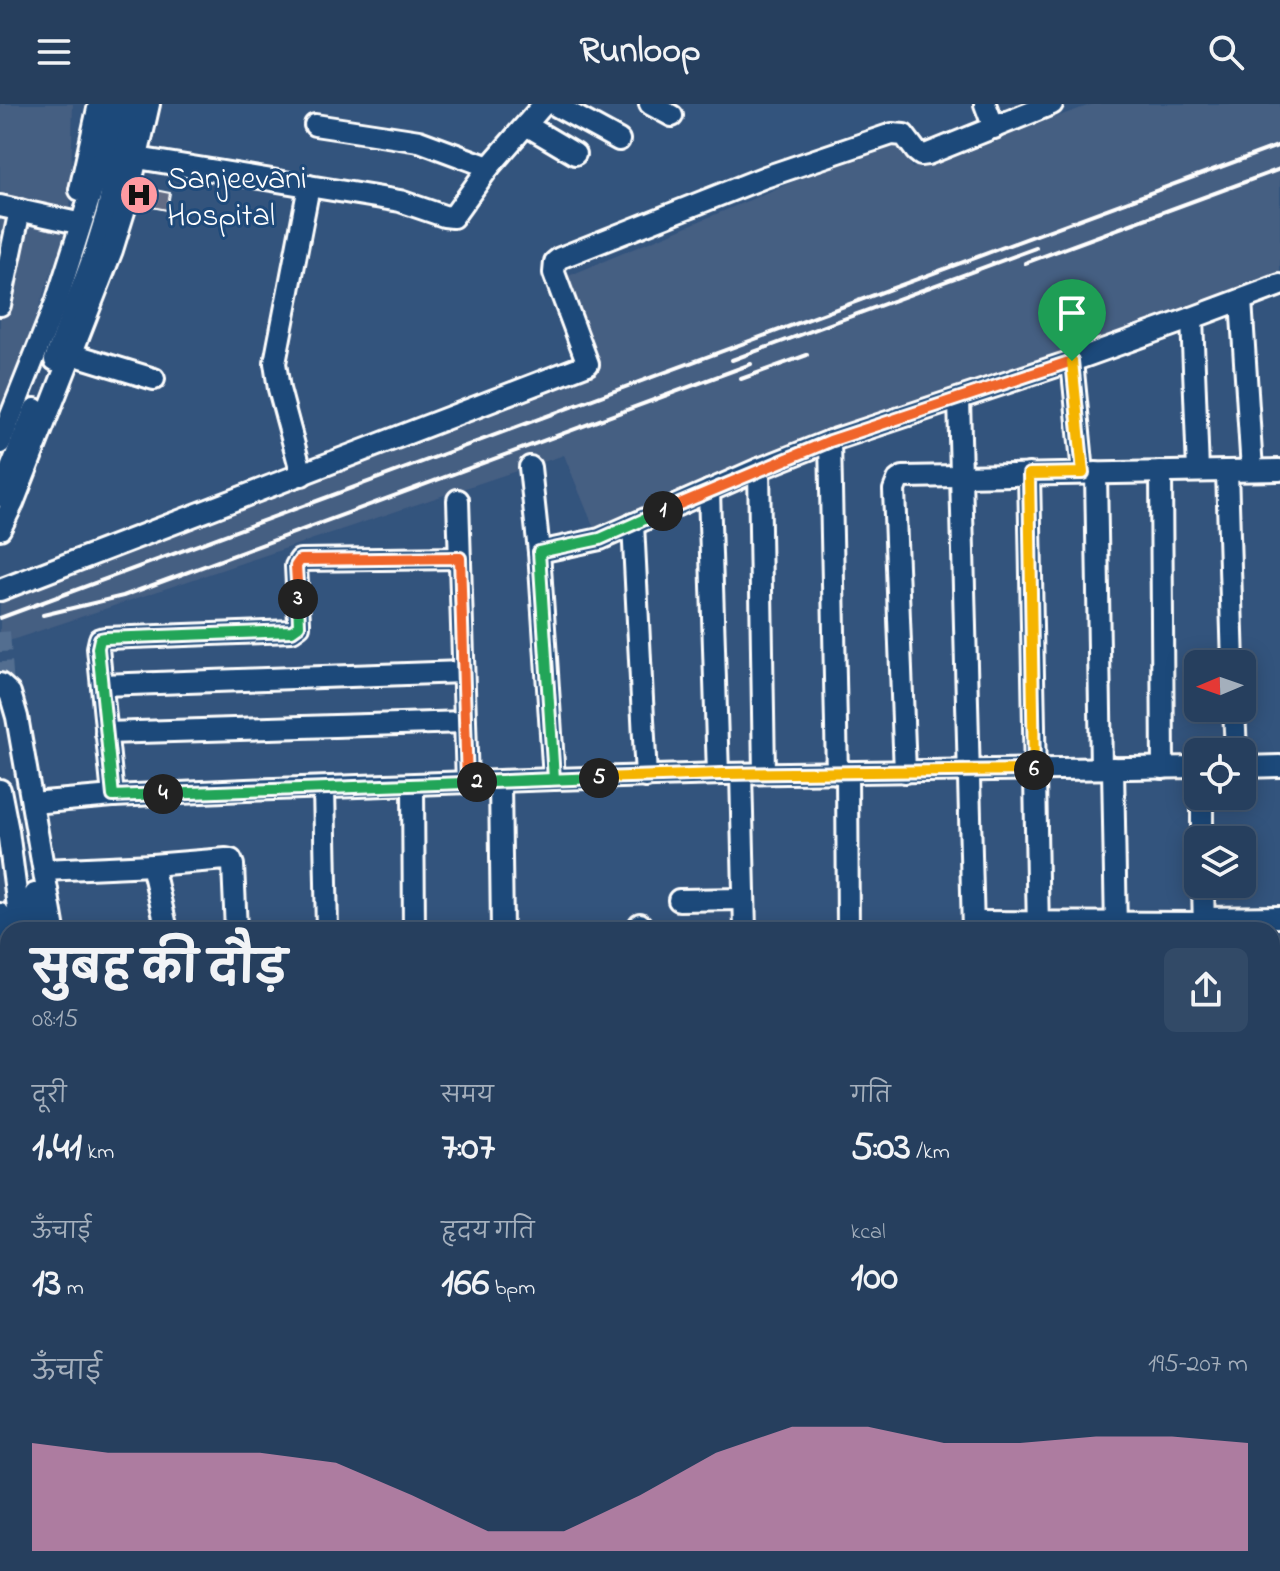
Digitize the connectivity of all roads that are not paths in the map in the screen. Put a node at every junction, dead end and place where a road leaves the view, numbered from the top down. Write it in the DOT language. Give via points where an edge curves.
graph roads {
  1 [pos="99,104"];
  2 [pos="114,104"];
  3 [pos="131,104"];
  4 [pos="149,104"];
  5 [pos="544,104"];
  6 [pos="553,104"];
  7 [pos="650,104"];
  8 [pos="985,104"];
  9 [pos="1052,104"];
  10 [pos="1029,108"];
  11 [pos="672,116"];
  12 [pos="315,125"];
  13 [pos="526,125"];
  14 [pos="994,128"];
  15 [pos="619,140"];
  16 [pos="575,154"];
  17 [pos="137,158"];
  18 [pos="489,167"];
  19 [pos="309,186"];
  20 [pos="10,208"];
  21 [pos="73,222"];
  22 [pos="1280,285"];
  23 [pos="1241,300"];
  24 [pos="0,305"];
  25 [pos="1192,318"];
  26 [pos="72,354"];
  27 [pos="1072,361"];
  28 [pos="154,379"];
  29 [pos="959,399"];
  30 [pos="0,410"];
  31 [pos="830,441"];
  32 [pos="0,443"];
  33 [pos="530,467"];
  34 [pos="759,469"];
  35 [pos="1252,470"];
  36 [pos="1280,470"];
  37 [pos="1198,471"];
  38 [pos="1227,471"];
  39 [pos="1161,472"];
  40 [pos="1089,473"];
  41 [pos="1029,474"];
  42 [pos="302,475"];
  43 [pos="961,475"];
  44 [pos="709,491"];
  45 [pos="0,496"];
  46 [pos="458,500"];
  47 [pos="633,524"];
  48 [pos="0,529"];
  49 [pos="539,552"];
  50 [pos="460,558"];
  51 [pos="0,590"];
  52 [pos="1233,650"];
  53 [pos="463,672"];
  54 [pos="0,684"];
  55 [pos="102,685"];
  56 [pos="6,709"];
  57 [pos="465,722"];
  58 [pos="106,733"];
  59 [pos="1280,766"];
  60 [pos="1184,767"];
  61 [pos="1256,767"];
  62 [pos="1107,768"];
  63 [pos="1163,768"];
  64 [pos="1036,770"];
  65 [pos="969,771"];
  66 [pos="842,772"];
  67 [pos="905,772"];
  68 [pos="764,773"];
  69 [pos="718,774"];
  70 [pos="741,774"];
  71 [pos="646,777"];
  72 [pos="554,779"];
  73 [pos="500,782"];
  74 [pos="467,783"];
  75 [pos="413,785"];
  76 [pos="324,788"];
  77 [pos="0,790"];
  78 [pos="113,796"];
  79 [pos="32,803"];
  80 [pos="152,865"];
  81 [pos="44,870"];
  82 [pos="1203,898"];
  83 [pos="744,899"];
  84 [pos="679,900"];
  85 [pos="1280,917"];
  86 [pos="20,922"];
  87 [pos="39,922"];
  88 [pos="53,922"];
  89 [pos="165,922"];
  90 [pos="236,922"];
  91 [pos="327,922"];
  92 [pos="414,922"];
  93 [pos="502,922"];
  94 [pos="745,922"];
  95 [pos="848,922"];
  96 [pos="973,922"];
  97 [pos="1038,922"];
  98 [pos="1116,922"];
  99 [pos="1204,922"];
  100 [pos="1226,922"];
  1 -- 21 [label="street"];
  2 -- 32 [label="street" via="57,300"];
  3 -- 45 [label="street" via="95,252"];
  4 -- 17 [label="street"];
  5 -- 13 [label="street"];
  6 -- 15 [label="street"];
  7 -- 11 [label="street"];
  8 -- 14 [label="street"];
  9 -- 10 [label="street"];
  10 -- 14 [label="street"];
  12 -- 18 [label="street" via="419,141"];
  13 -- 16 [label="street"];
  13 -- 18 [label="street"];
  14 -- 42 [label="street" via="921,155 904,135 892,134 765,177 560,258 554,273 588,364"];
  17 -- 19 [label="street"];
  17 -- 26 [label="street" via="112,250"];
  18 -- 19 [label="street" via="453,217 400,201"];
  19 -- 42 [label="street" via="275,363"];
  20 -- 21 [label="street"];
  20 -- 24 [label="street"];
  21 -- 30 [label="street"];
  22 -- 23 [label="street"];
  23 -- 25 [label="street"];
  23 -- 35 [label="street"];
  25 -- 27 [label="street"];
  25 -- 37 [label="street"];
  26 -- 28 [label="street"];
  26 -- 48 [label="street"];
  27 -- 29 [label="street"];
  27 -- 40 [label="street"];
  29 -- 31 [label="street"];
  29 -- 43 [label="street"];
  31 -- 34 [label="street"];
  31 -- 66 [label="street"];
  33 -- 49 [label="street"];
  34 -- 44 [label="street"];
  34 -- 68 [label="street"];
  35 -- 36 [label="street"];
  35 -- 38 [label="street"];
  37 -- 38 [label="street"];
  37 -- 39 [label="street"];
  38 -- 52 [label="street"];
  39 -- 40 [label="street"];
  39 -- 63 [label="street"];
  40 -- 41 [label="street"];
  40 -- 62 [label="street"];
  41 -- 43 [label="street"];
  41 -- 64 [label="street"];
  42 -- 51 [label="street"];
  43 -- 65 [label="street"];
  43 -- 67 [label="street" via="903,477 895,484"];
  44 -- 47 [label="street"];
  44 -- 69 [label="street"];
  46 -- 50 [label="street"];
  47 -- 49 [label="street" via="592,541"];
  47 -- 71 [label="street"];
  49 -- 72 [label="street"];
  50 -- 53 [label="street"];
  50 -- 55 [label="street" via="300,560 296,630 100,639"];
  53 -- 55 [label="street"];
  53 -- 57 [label="street"];
  54 -- 79 [label="street" via="13,702"];
  55 -- 58 [label="street"];
  56 -- 87 [label="street"];
  57 -- 58 [label="street"];
  57 -- 74 [label="street"];
  58 -- 78 [label="street"];
  59 -- 61 [label="street"];
  60 -- 63 [label="street"];
  62 -- 63 [label="street"];
  62 -- 64 [label="street"];
  62 -- 98 [label="street"];
  64 -- 65 [label="street"];
  64 -- 97 [label="street"];
  65 -- 67 [label="street"];
  65 -- 96 [label="street"];
  66 -- 67 [label="street"];
  66 -- 68 [label="street"];
  66 -- 95 [label="street"];
  68 -- 70 [label="street"];
  69 -- 70 [label="street"];
  69 -- 71 [label="street"];
  70 -- 83 [label="street"];
  71 -- 72 [label="street"];
  72 -- 73 [label="street"];
  73 -- 74 [label="street"];
  73 -- 93 [label="street"];
  74 -- 75 [label="street"];
  75 -- 76 [label="street"];
  75 -- 92 [label="street"];
  76 -- 78 [label="street"];
  76 -- 91 [label="street"];
  77 -- 86 [label="street"];
  78 -- 79 [label="street"];
  79 -- 81 [label="street"];
  80 -- 81 [label="street"];
  80 -- 89 [label="street"];
  80 -- 90 [label="street" via="231,860"];
  81 -- 88 [label="street"];
  82 -- 99 [label="street"];
  83 -- 84 [label="street"];
  83 -- 94 [label="street"];
  85 -- 100 [label="street"];
}
